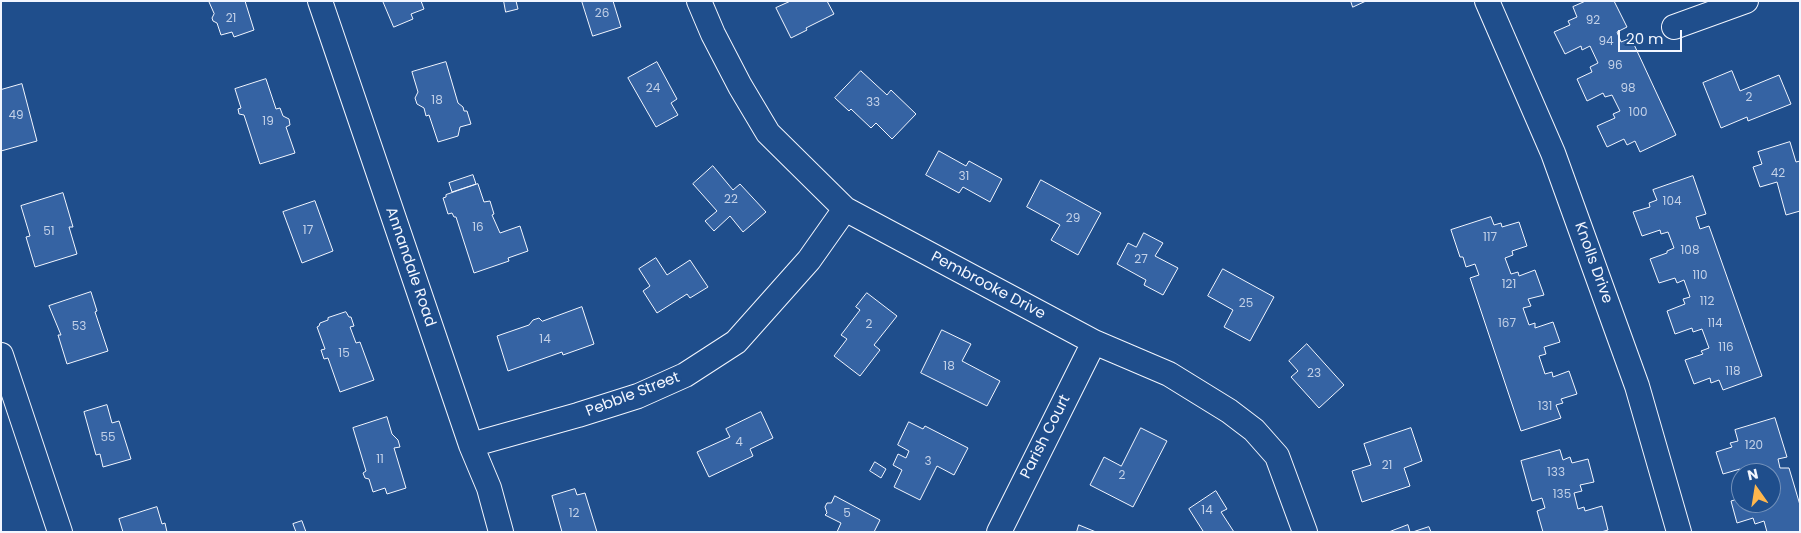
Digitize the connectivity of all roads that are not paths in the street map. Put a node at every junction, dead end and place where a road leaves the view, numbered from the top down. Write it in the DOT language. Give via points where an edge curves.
graph roads {
  1 [pos="320,1"];
  2 [pos="699,1"];
  3 [pos="1487,1"];
  4 [pos="1746,1"];
  5 [pos="1674,27"];
  6 [pos="845,209"];
  7 [pos="1094,342"];
  8 [pos="1,355"];
  9 [pos="471,445"];
  10 [pos="60,532"];
  11 [pos="501,532"];
  12 [pos="999,532"];
  13 [pos="1305,532"];
  14 [pos="1679,532"];
  1 -- 9 [label="street, Annandale Road"];
  2 -- 6 [label="street, Pembrooke Drive" via="740,86 768,133"];
  3 -- 14 [label="street, Knolls Drive" via="1552,153 1634,376"];
  4 -- 5 [label="street"];
  6 -- 7 [label="street, Pembrooke Drive"];
  6 -- 9 [label="street, Pebble Street" via="809,260 736,342 685,375 638,396"];
  7 -- 12 [label="street, Parish Court"];
  7 -- 13 [label="street, Pembrooke Drive" via="1169,374 1254,430 1277,456"];
  8 -- 10 [label="street"];
  9 -- 11 [label="street, Annandale Road" via="489,488"];
}
